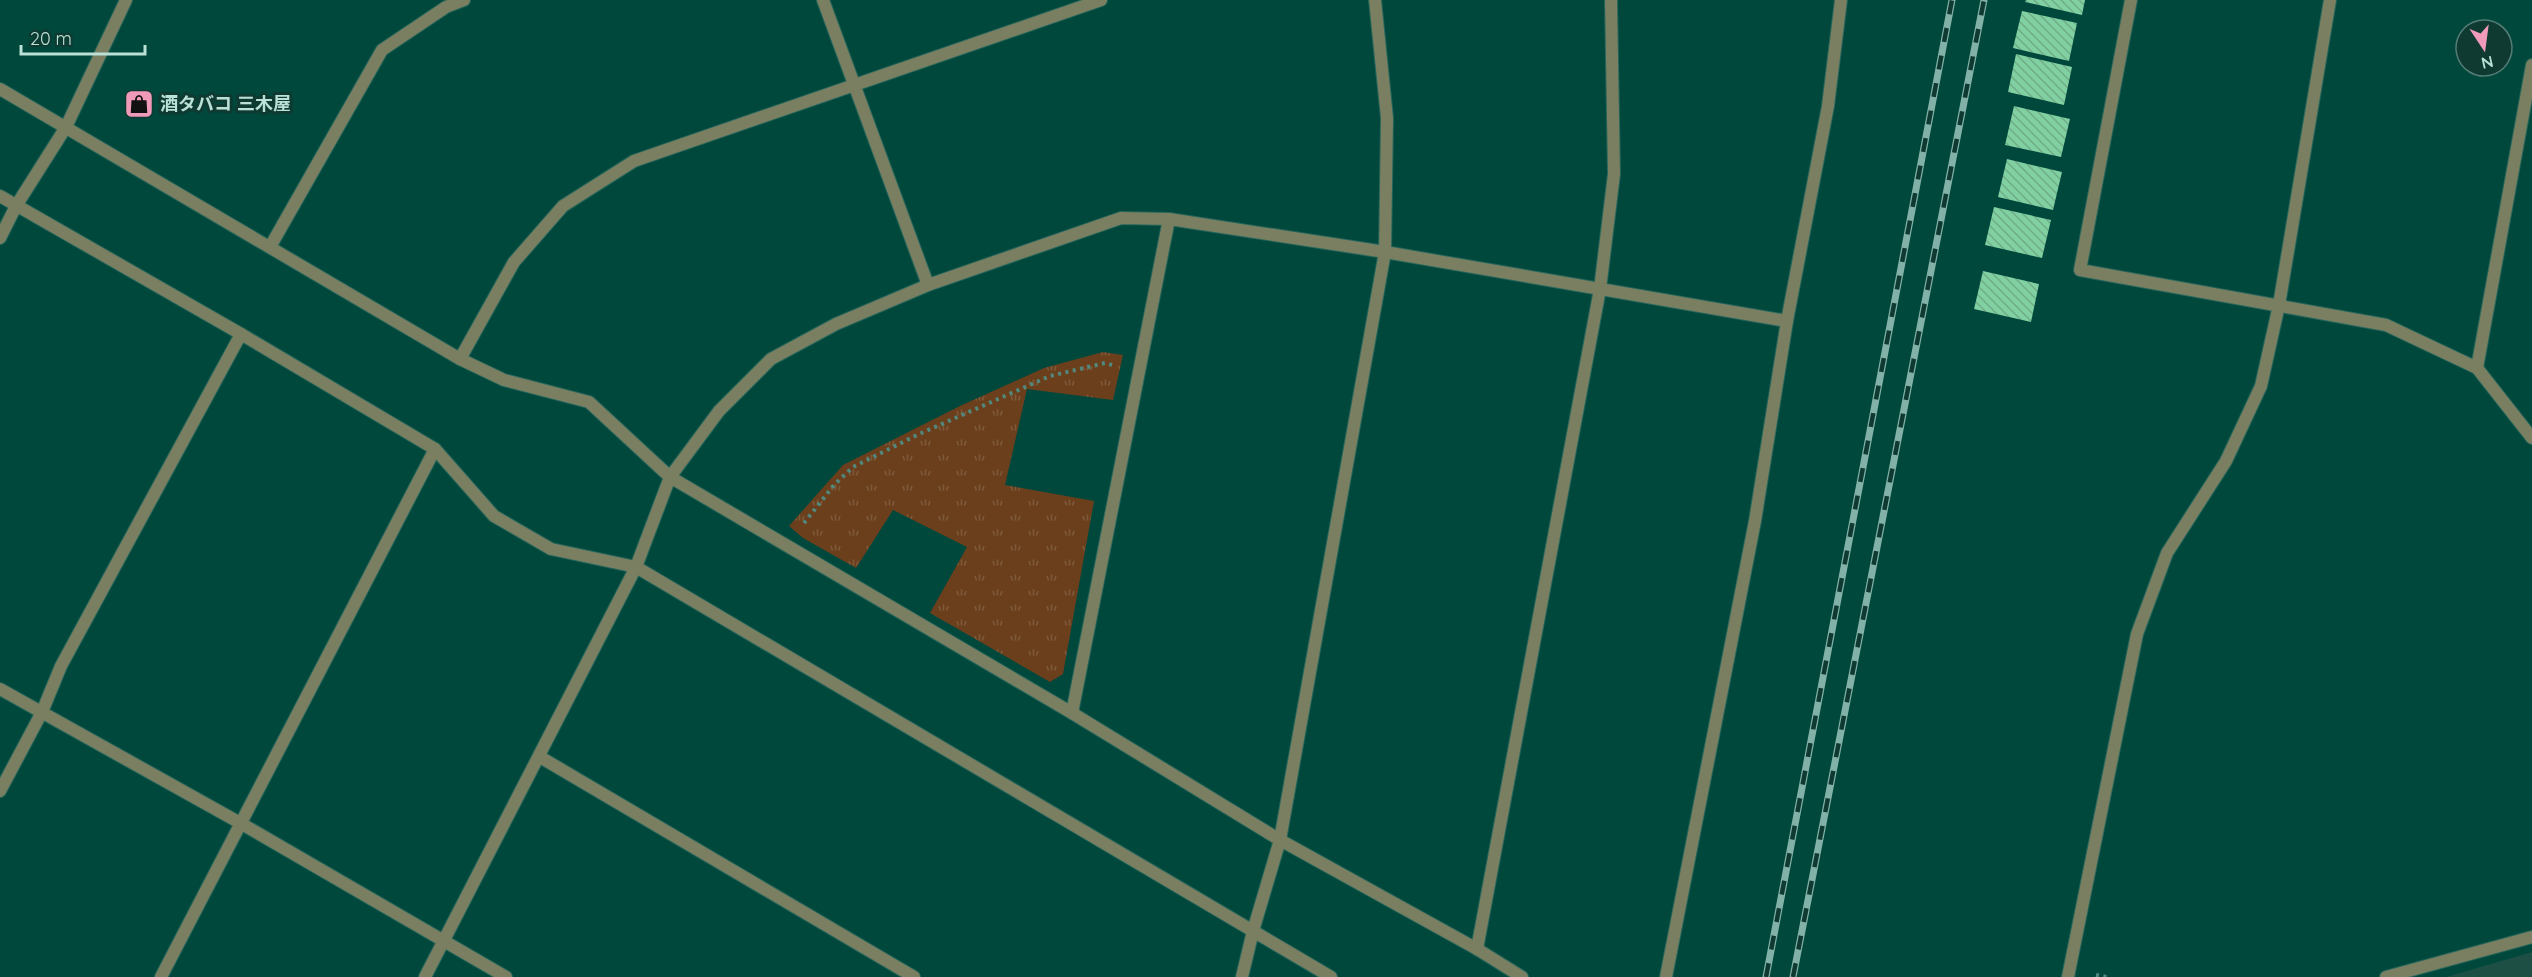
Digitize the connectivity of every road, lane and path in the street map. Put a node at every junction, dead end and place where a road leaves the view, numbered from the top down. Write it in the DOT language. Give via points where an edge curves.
graph roads {
  1 [pos="126,0"];
  2 [pos="464,0"];
  3 [pos="823,0"];
  4 [pos="1101,0"];
  5 [pos="1375,0"];
  6 [pos="1611,0"];
  7 [pos="1841,0"];
  8 [pos="2131,0"];
  9 [pos="2330,0"];
  10 [pos="2532,65"];
  11 [pos="852,86"];
  12 [pos="0,89"];
  13 [pos="66,128"];
  14 [pos="0,196"];
  15 [pos="16,206"];
  16 [pos="1169,219"];
  17 [pos="0,238"];
  18 [pos="270,247"];
  19 [pos="1385,252"];
  20 [pos="928,285"];
  21 [pos="1600,289"];
  22 [pos="2279,305"];
  23 [pos="1787,321"];
  24 [pos="241,334"];
  25 [pos="460,359"];
  26 [pos="1105,363"];
  27 [pos="2477,368"];
  28 [pos="2532,438"];
  29 [pos="435,449"];
  30 [pos="670,477"];
  31 [pos="787,545"];
  32 [pos="636,567"];
  33 [pos="0,689"];
  34 [pos="42,712"];
  35 [pos="1072,714"];
  36 [pos="540,757"];
  37 [pos="0,791"];
  38 [pos="242,824"];
  39 [pos="1280,840"];
  40 [pos="1253,931"];
  41 [pos="2532,937"];
  42 [pos="443,942"];
  43 [pos="1477,949"];
  44 [pos="161,977"];
  45 [pos="425,977"];
  46 [pos="506,977"];
  47 [pos="914,977"];
  48 [pos="1242,977"];
  49 [pos="1331,977"];
  50 [pos="1522,977"];
  51 [pos="1666,977"];
  52 [pos="2068,977"];
  53 [pos="2386,977"];
  1 -- 13 [label="street"];
  2 -- 18 [label="street" via="446,7 382,50"];
  3 -- 11 [label="street"];
  4 -- 11 [label="street"];
  5 -- 19 [label="street" via="1387,118"];
  6 -- 21 [label="street" via="1614,174"];
  7 -- 23 [label="street" via="1828,106"];
  8 -- 22 [label="street" via="2080,270"];
  9 -- 22 [label="street"];
  10 -- 27 [label="street"];
  11 -- 20 [label="street"];
  11 -- 25 [label="street" via="634,161 563,206 514,262"];
  12 -- 13 [label="street"];
  13 -- 15 [label="street"];
  13 -- 18 [label="street"];
  14 -- 15 [label="street"];
  15 -- 17 [label="street"];
  15 -- 24 [label="street"];
  16 -- 19 [label="street"];
  16 -- 20 [label="street" via="1121,219"];
  16 -- 35 [label="street"];
  18 -- 25 [label="street"];
  19 -- 21 [label="street"];
  19 -- 39 [label="street"];
  20 -- 30 [label="street" via="836,324 771,360 719,411"];
  21 -- 23 [label="street"];
  21 -- 43 [label="street"];
  22 -- 27 [label="street" via="2386,325"];
  22 -- 52 [label="street" via="2261,386 2226,461 2167,553 2138,634"];
  23 -- 51 [label="street" via="1755,521"];
  24 -- 29 [label="street"];
  24 -- 34 [label="street" via="61,666"];
  25 -- 30 [label="street" via="504,380 589,402"];
  26 -- 31 [label="path" via="1050,376 853,467"];
  27 -- 28 [label="street"];
  29 -- 32 [label="street" via="494,516 551,549"];
  29 -- 38 [label="street"];
  30 -- 31 [label="street"];
  30 -- 32 [label="street"];
  31 -- 35 [label="street"];
  32 -- 36 [label="street"];
  32 -- 40 [label="street"];
  33 -- 34 [label="street"];
  34 -- 37 [label="street"];
  34 -- 38 [label="street"];
  35 -- 39 [label="street"];
  36 -- 42 [label="street"];
  36 -- 47 [label="street"];
  38 -- 42 [label="street"];
  38 -- 44 [label="street"];
  39 -- 40 [label="street"];
  39 -- 43 [label="street"];
  40 -- 48 [label="street"];
  40 -- 49 [label="street"];
  41 -- 53 [label="street"];
  42 -- 45 [label="street"];
  42 -- 46 [label="street"];
  43 -- 50 [label="street"];
}
